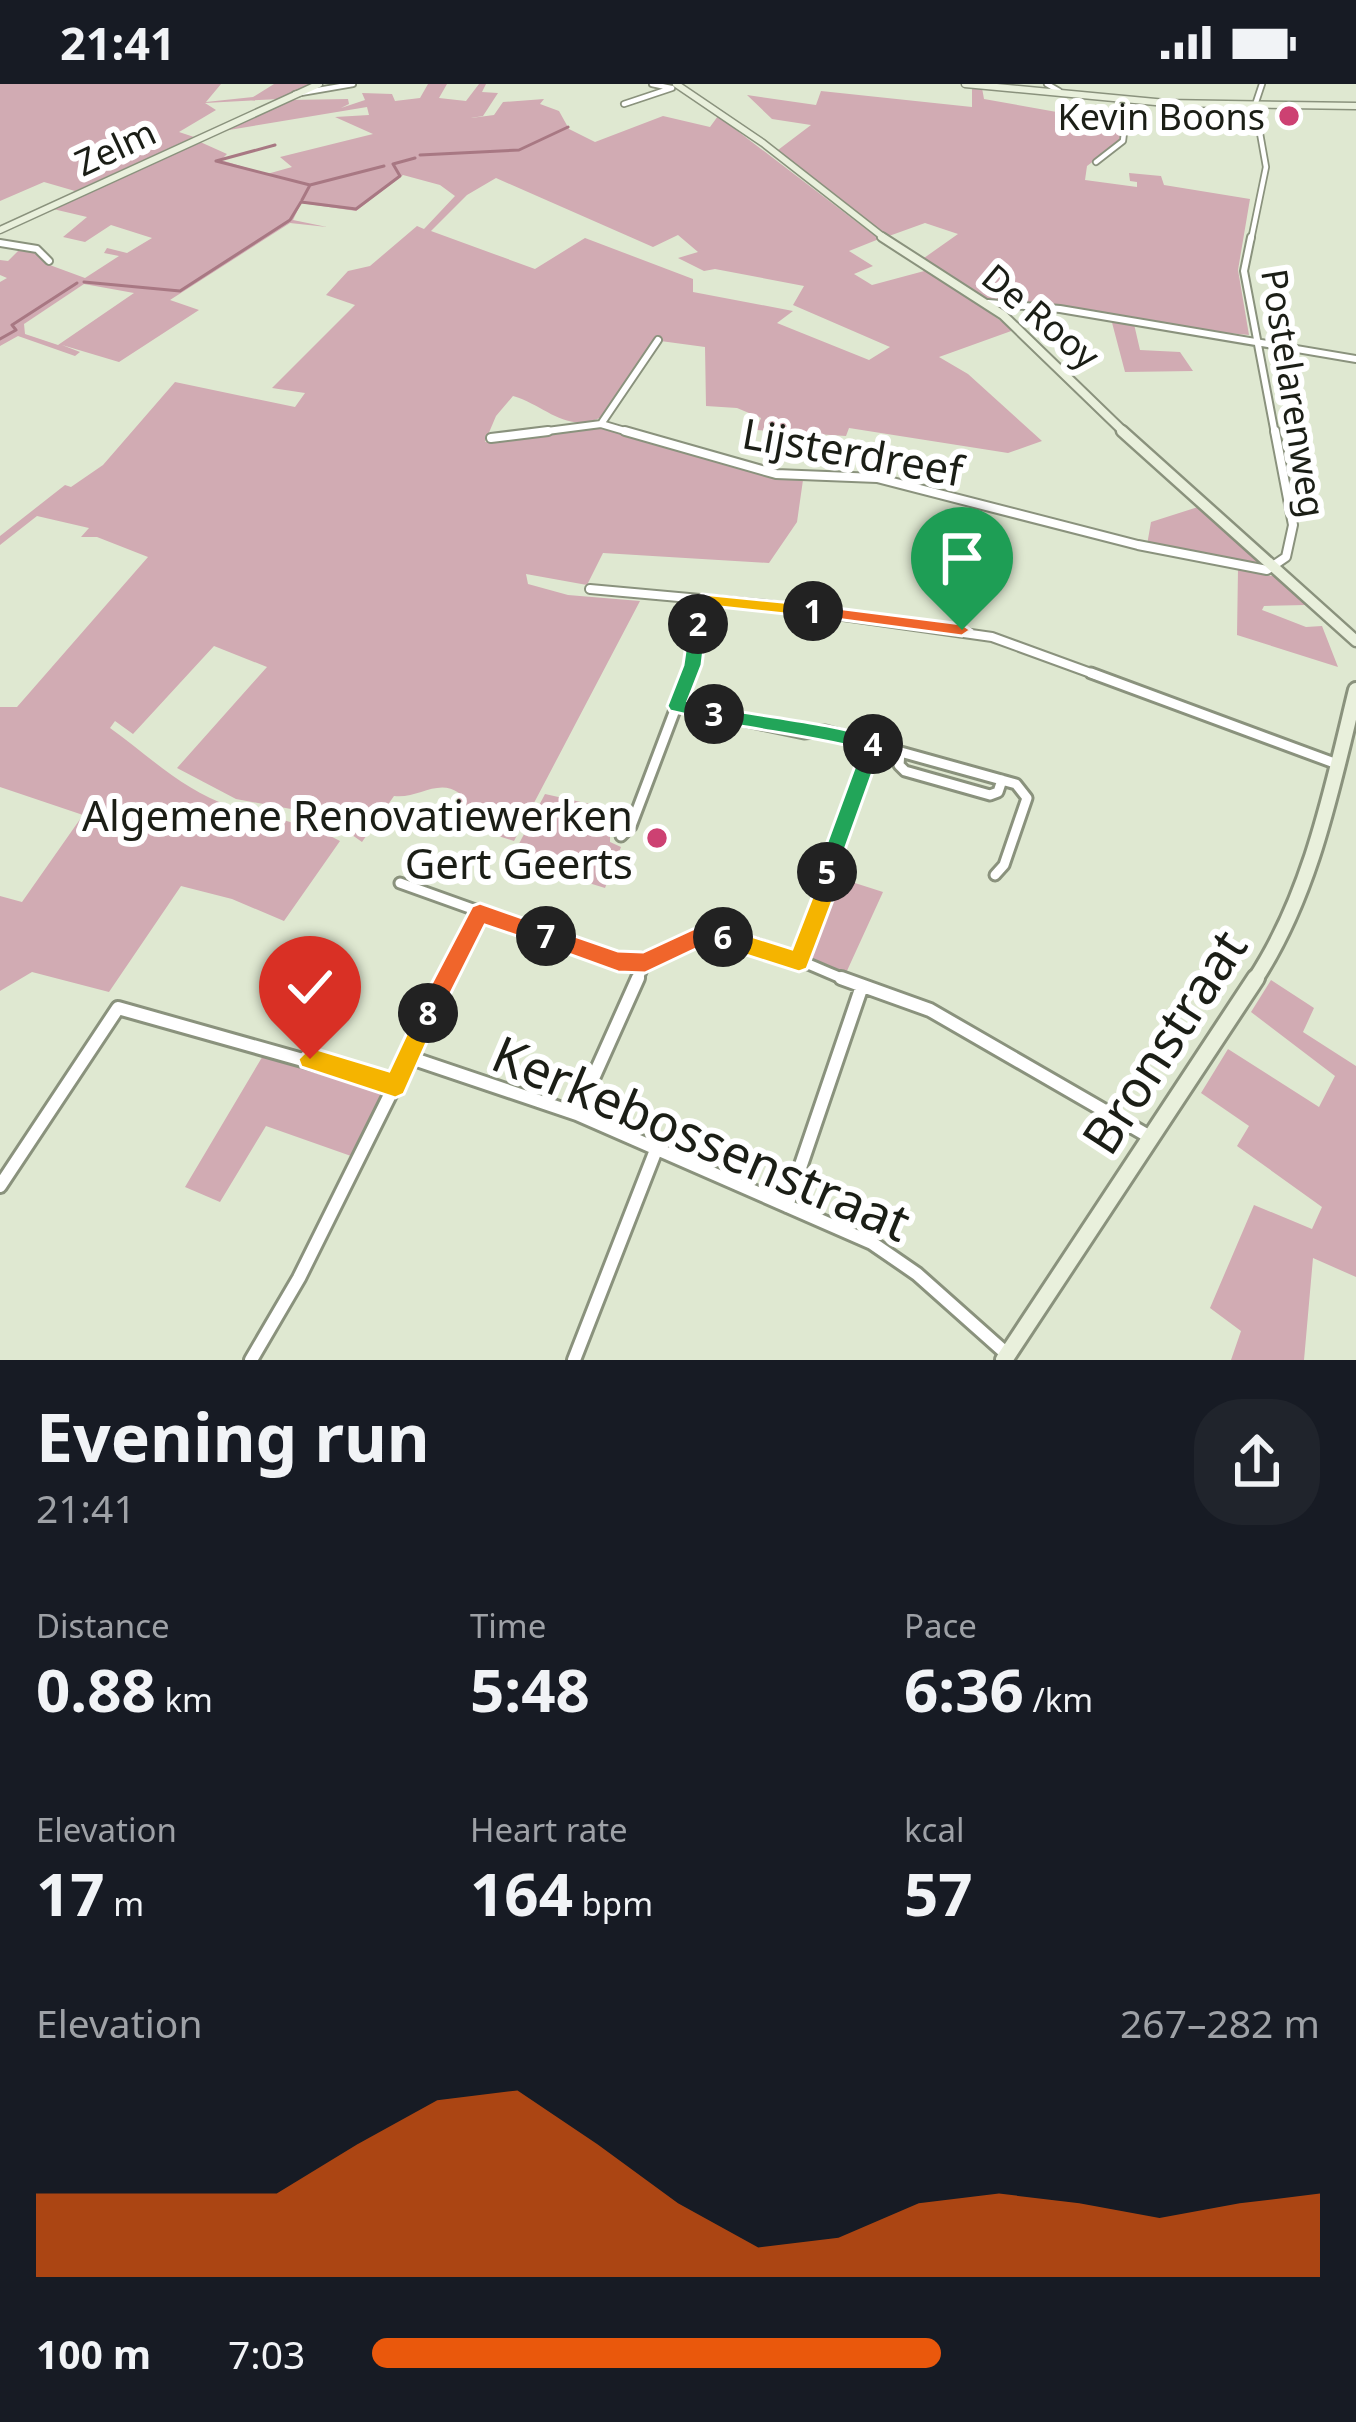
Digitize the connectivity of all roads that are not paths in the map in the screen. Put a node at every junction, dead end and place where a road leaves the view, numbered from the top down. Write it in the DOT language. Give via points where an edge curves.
graph roads {
  1 [pos="319,84"];
  2 [pos="353,84"];
  3 [pos="652,84"];
  4 [pos="965,84"];
  5 [pos="1047,84"];
  6 [pos="1262,84"];
  7 [pos="677,87"];
  8 [pos="1058,92"];
  9 [pos="296,94"];
  10 [pos="1128,100"];
  11 [pos="624,104"];
  12 [pos="1255,105"];
  13 [pos="1356,106"];
  14 [pos="1096,162"];
  15 [pos="0,230"];
  16 [pos="0,243"];
  17 [pos="50,261"];
  18 [pos="988,303"];
  19 [pos="658,340"];
  20 [pos="1257,342"];
  21 [pos="1356,359"];
  22 [pos="601,424"];
  23 [pos="490,438"];
  24 [pos="1274,566"];
  25 [pos="590,589"];
  26 [pos="702,600"];
  27 [pos="1335,621"];
  28 [pos="1356,629"];
  29 [pos="1356,641"];
  30 [pos="1356,690"];
  31 [pos="677,706"];
  32 [pos="874,745"];
  33 [pos="900,752"];
  34 [pos="1344,753"];
  35 [pos="1356,760"];
  36 [pos="1002,780"];
  37 [pos="621,836"];
  38 [pos="995,875"];
  39 [pos="400,883"];
  40 [pos="480,913"];
  41 [pos="799,961"];
  42 [pos="645,962"];
  43 [pos="862,986"];
  44 [pos="408,1057"];
  45 [pos="395,1086"];
  46 [pos="578,1114"];
  47 [pos="1151,1138"];
  48 [pos="656,1150"];
  49 [pos="0,1186"];
  50 [pos="787,1206"];
  51 [pos="1006,1358"];
  52 [pos="250,1360"];
  53 [pos="574,1360"];
  1 -- 9 [label="street, Zelm"];
  2 -- 9 [label="street"];
  3 -- 7 [label="street, De Rooy"];
  4 -- 8 [label="street"];
  5 -- 8 [label="street"];
  6 -- 12 [label="street, Postelarenweg"];
  7 -- 11 [label="street"];
  7 -- 18 [label="street, De Rooy" via="763,142 878,234"];
  8 -- 10 [label="street"];
  9 -- 15 [label="street, Zelm"];
  10 -- 12 [label="street"];
  10 -- 14 [label="street" via="1124,141"];
  12 -- 13 [label="street"];
  12 -- 20 [label="street, Postelarenweg" via="1266,166 1244,271"];
  16 -- 17 [label="street" via="38,249"];
  18 -- 20 [label="street"];
  18 -- 24 [label="street, De Rooy"];
  19 -- 22 [label="street"];
  20 -- 21 [label="street"];
  20 -- 24 [label="street, Postelarenweg" via="1293,525 1286,557"];
  22 -- 23 [label="street, Lijsterdreef"];
  22 -- 24 [label="street, Lijsterdreef" via="776,474 877,478 1138,545 1262,571"];
  24 -- 27 [label="street, De Rooy"];
  25 -- 26 [label="street"];
  26 -- 31 [label="street"];
  26 -- 34 [label="street" via="992,637"];
  27 -- 28 [label="street, De Rooy"];
  27 -- 29 [label="street, De Rooy"];
  30 -- 34 [label="street, Bronstraat"];
  31 -- 32 [label="street"];
  31 -- 37 [label="street"];
  32 -- 33 [label="street"];
  32 -- 41 [label="street"];
  33 -- 36 [label="street"];
  33 -- 36 [label="street" via="905,771 990,795"];
  34 -- 35 [label="street"];
  34 -- 47 [label="street, Bronstraat" via="1292,914"];
  36 -- 38 [label="street" via="1027,798"];
  39 -- 40 [label="street"];
  40 -- 42 [label="street" via="618,961"];
  40 -- 44 [label="street"];
  41 -- 42 [label="street" via="710,937"];
  41 -- 43 [label="street"];
  42 -- 46 [label="street"];
  43 -- 47 [label="street" via="930,1010"];
  43 -- 50 [label="street"];
  44 -- 45 [label="street"];
  44 -- 46 [label="street, Kerkebossenstraat"];
  45 -- 49 [label="street" via="118,1008"];
  45 -- 52 [label="street"];
  46 -- 48 [label="street, Kerkebossenstraat"];
  47 -- 51 [label="street, Bronstraat"];
  48 -- 50 [label="street, Kerkebossenstraat"];
  48 -- 53 [label="street"];
  50 -- 51 [label="street, Kerkebossenstraat" via="898,1259"];
}
